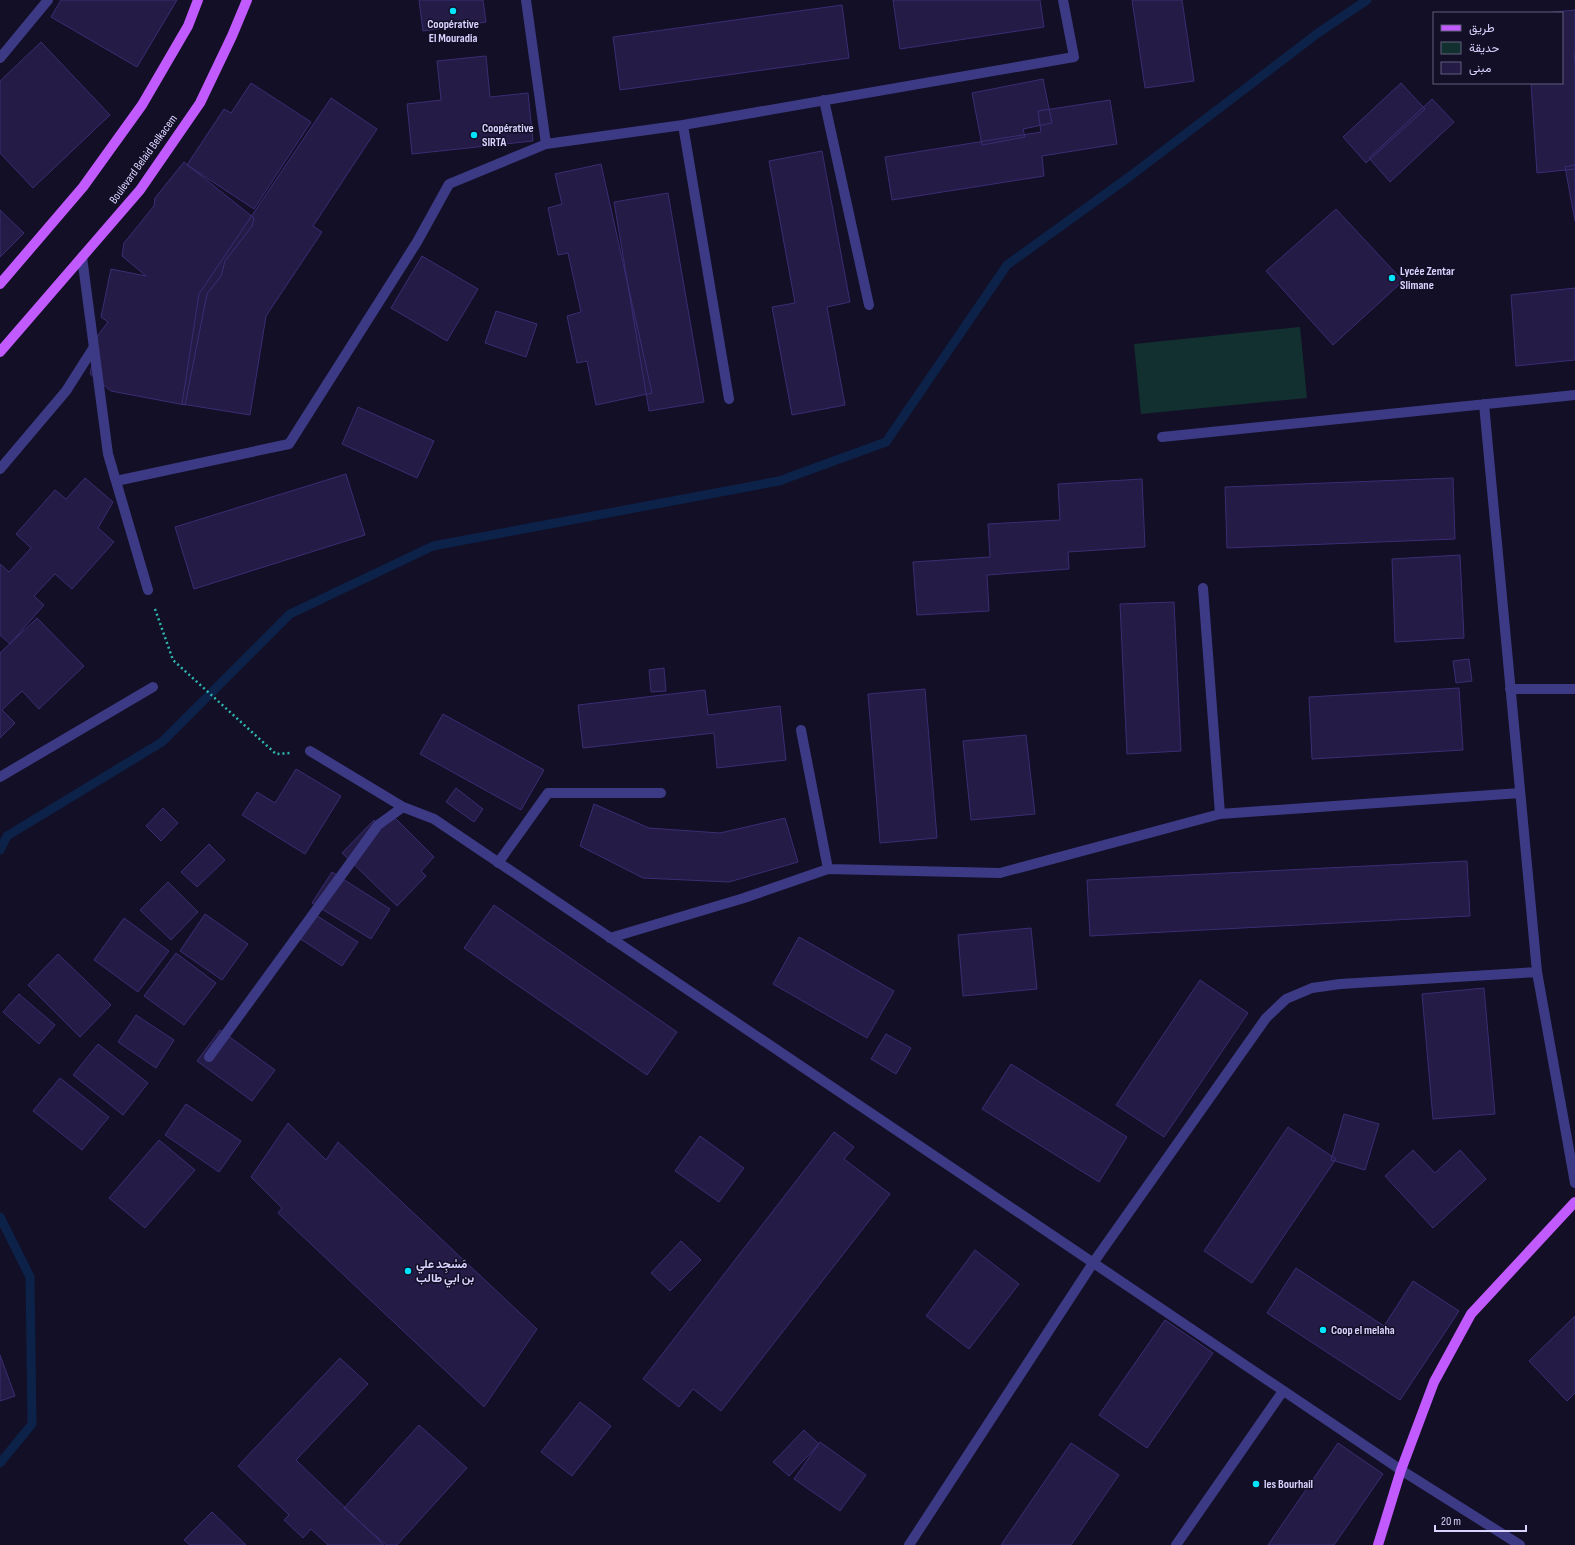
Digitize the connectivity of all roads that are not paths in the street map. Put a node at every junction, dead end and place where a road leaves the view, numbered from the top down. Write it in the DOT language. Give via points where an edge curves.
graph roads {
  1 [pos="48,0"];
  2 [pos="198,0"];
  3 [pos="247,0"];
  4 [pos="526,0"];
  5 [pos="1063,0"];
  6 [pos="0,58"];
  7 [pos="824,100"];
  8 [pos="683,125"];
  9 [pos="546,144"];
  10 [pos="82,257"];
  11 [pos="0,284"];
  12 [pos="869,305"];
  13 [pos="94,347"];
  14 [pos="0,352"];
  15 [pos="1575,396"];
  16 [pos="729,399"];
  17 [pos="1484,404"];
  18 [pos="1162,437"];
  19 [pos="0,469"];
  20 [pos="116,481"];
  21 [pos="1203,588"];
  22 [pos="148,590"];
  23 [pos="153,687"];
  24 [pos="1510,689"];
  25 [pos="1575,689"];
  26 [pos="801,730"];
  27 [pos="310,751"];
  28 [pos="0,777"];
  29 [pos="661,793"];
  30 [pos="1520,793"];
  31 [pos="403,807"];
  32 [pos="1220,814"];
  33 [pos="498,863"];
  34 [pos="828,869"];
  35 [pos="610,938"];
  36 [pos="1537,972"];
  37 [pos="209,1057"];
  38 [pos="1575,1183"];
  39 [pos="1575,1202"];
  40 [pos="1093,1263"];
  41 [pos="1283,1391"];
  42 [pos="1401,1470"];
  43 [pos="909,1545"];
  44 [pos="1176,1545"];
  45 [pos="1378,1545"];
  46 [pos="1520,1545"];
  1 -- 6 [label="street"];
  2 -- 11 [label="main road" via="188,26 142,105 83,187"];
  3 -- 10 [label="main road, Boulevard Belaid Belkacem" via="200,103 140,190"];
  4 -- 9 [label="street"];
  5 -- 7 [label="street" via="1074,57"];
  7 -- 8 [label="street"];
  7 -- 12 [label="street"];
  8 -- 9 [label="street"];
  8 -- 16 [label="street"];
  9 -- 20 [label="street" via="449,184 417,242 289,444"];
  10 -- 13 [label="street"];
  10 -- 14 [label="main road, Boulevard Belaid Belkacem"];
  13 -- 19 [label="street" via="66,390"];
  13 -- 20 [label="street" via="108,454"];
  15 -- 17 [label="street"];
  17 -- 18 [label="street"];
  17 -- 24 [label="street"];
  20 -- 22 [label="street"];
  21 -- 32 [label="street"];
  23 -- 28 [label="street"];
  24 -- 25 [label="street"];
  24 -- 30 [label="street"];
  26 -- 34 [label="street"];
  27 -- 31 [label="street"];
  29 -- 33 [label="street" via="548,793"];
  30 -- 32 [label="street"];
  30 -- 36 [label="street"];
  31 -- 33 [label="street" via="434,819"];
  31 -- 37 [label="street" via="378,825"];
  32 -- 34 [label="street" via="1000,873"];
  33 -- 35 [label="street"];
  34 -- 35 [label="street" via="744,898"];
  35 -- 40 [label="street"];
  36 -- 38 [label="street"];
  36 -- 40 [label="street" via="1340,984 1312,988 1286,999 1266,1018"];
  39 -- 42 [label="main road" via="1471,1314 1434,1382"];
  40 -- 41 [label="street"];
  40 -- 43 [label="street"];
  41 -- 42 [label="street"];
  41 -- 44 [label="street"];
  42 -- 45 [label="main road"];
  42 -- 46 [label="street"];
}
